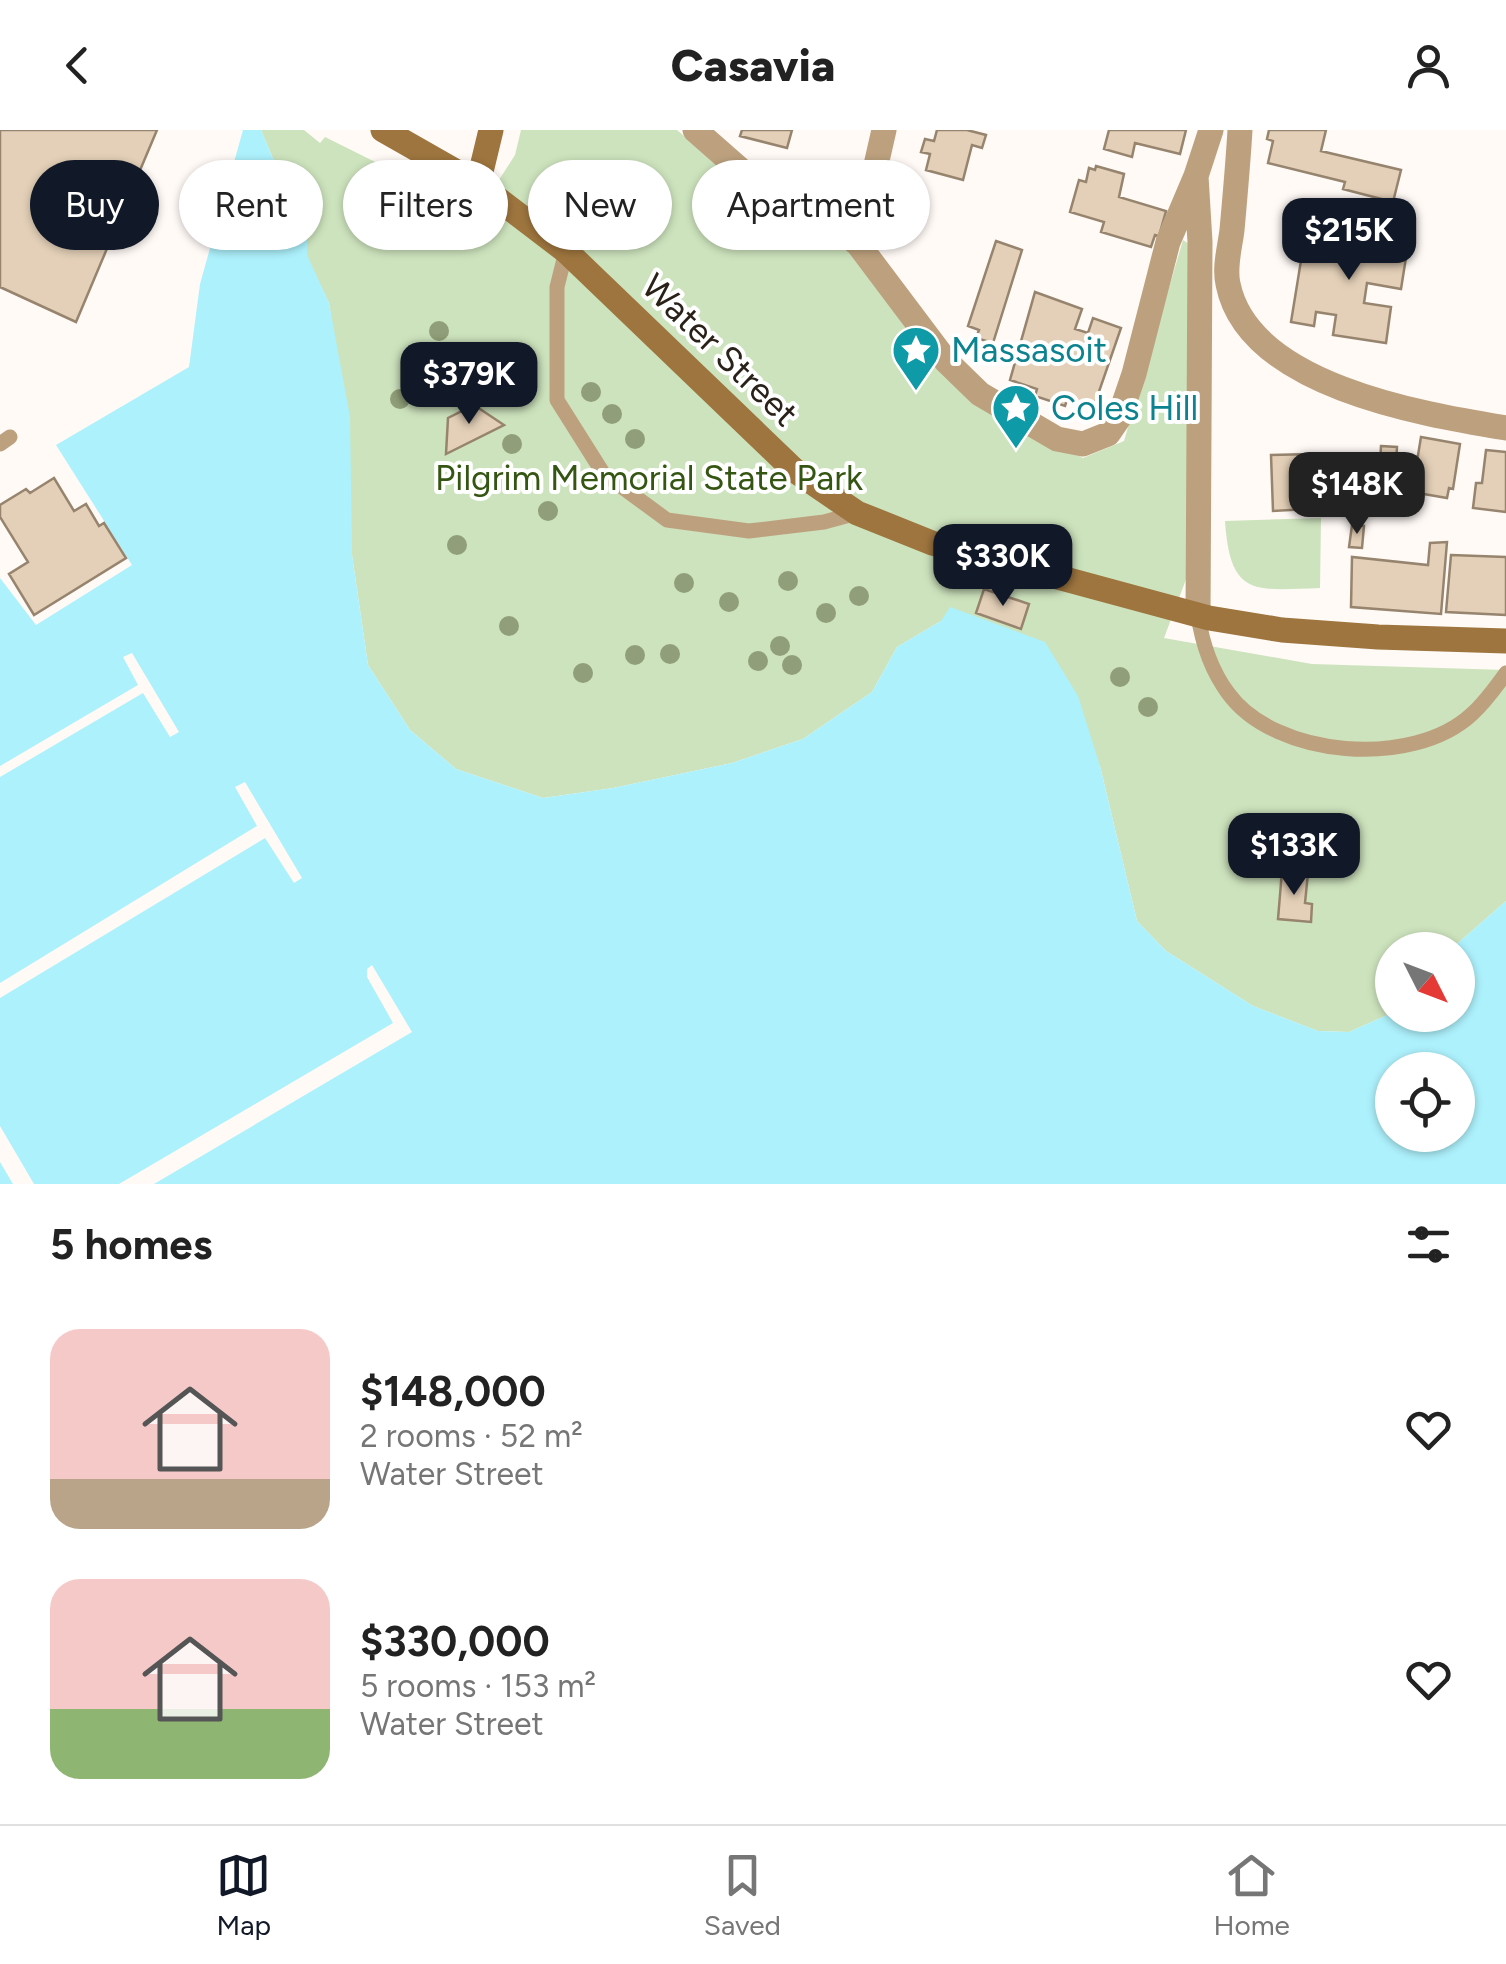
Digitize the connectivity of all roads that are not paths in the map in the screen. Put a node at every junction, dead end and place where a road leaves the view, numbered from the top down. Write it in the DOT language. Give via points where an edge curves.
graph roads {
  1 [pos="383,130"];
  2 [pos="492,130"];
  3 [pos="696,130"];
  4 [pos="884,130"];
  5 [pos="1212,130"];
  6 [pos="1240,130"];
  7 [pos="436,160"];
  8 [pos="484,160"];
  9 [pos="730,160"];
  10 [pos="877,160"];
  11 [pos="1196,176"];
  12 [pos="508,207"];
  13 [pos="863,250"];
  14 [pos="566,252"];
  15 [pos="1506,428"];
  16 [pos="856,512"];
  17 [pos="1198,615"];
  18 [pos="1506,641"];
  19 [pos="1506,673"];
  1 -- 7 [label="main road, Water Street"];
  2 -- 8 [label="main road"];
  3 -- 9 [label="street"];
  4 -- 10 [label="street"];
  5 -- 11 [label="street"];
  6 -- 15 [label="street" via="1226,280 1252,334 1277,358 1316,379"];
  11 -- 13 [label="street" via="1168,242 1119,418 1108,434 1083,444 1057,439 980,394 946,361"];
  11 -- 17 [label="street"];
  12 -- 14 [label="main road, Water Street"];
  14 -- 16 [label="main road, Water Street" via="794,470"];
  14 -- 16 [label="lane" via="557,287 557,400 603,473 667,520 749,531"];
  16 -- 17 [label="main road, Water Street" via="932,542"];
  17 -- 18 [label="main road, Water Street" via="1282,630"];
  17 -- 19 [label="lane" via="1203,645 1228,694 1259,721 1309,743 1394,749 1433,736 1470,717"];
}
